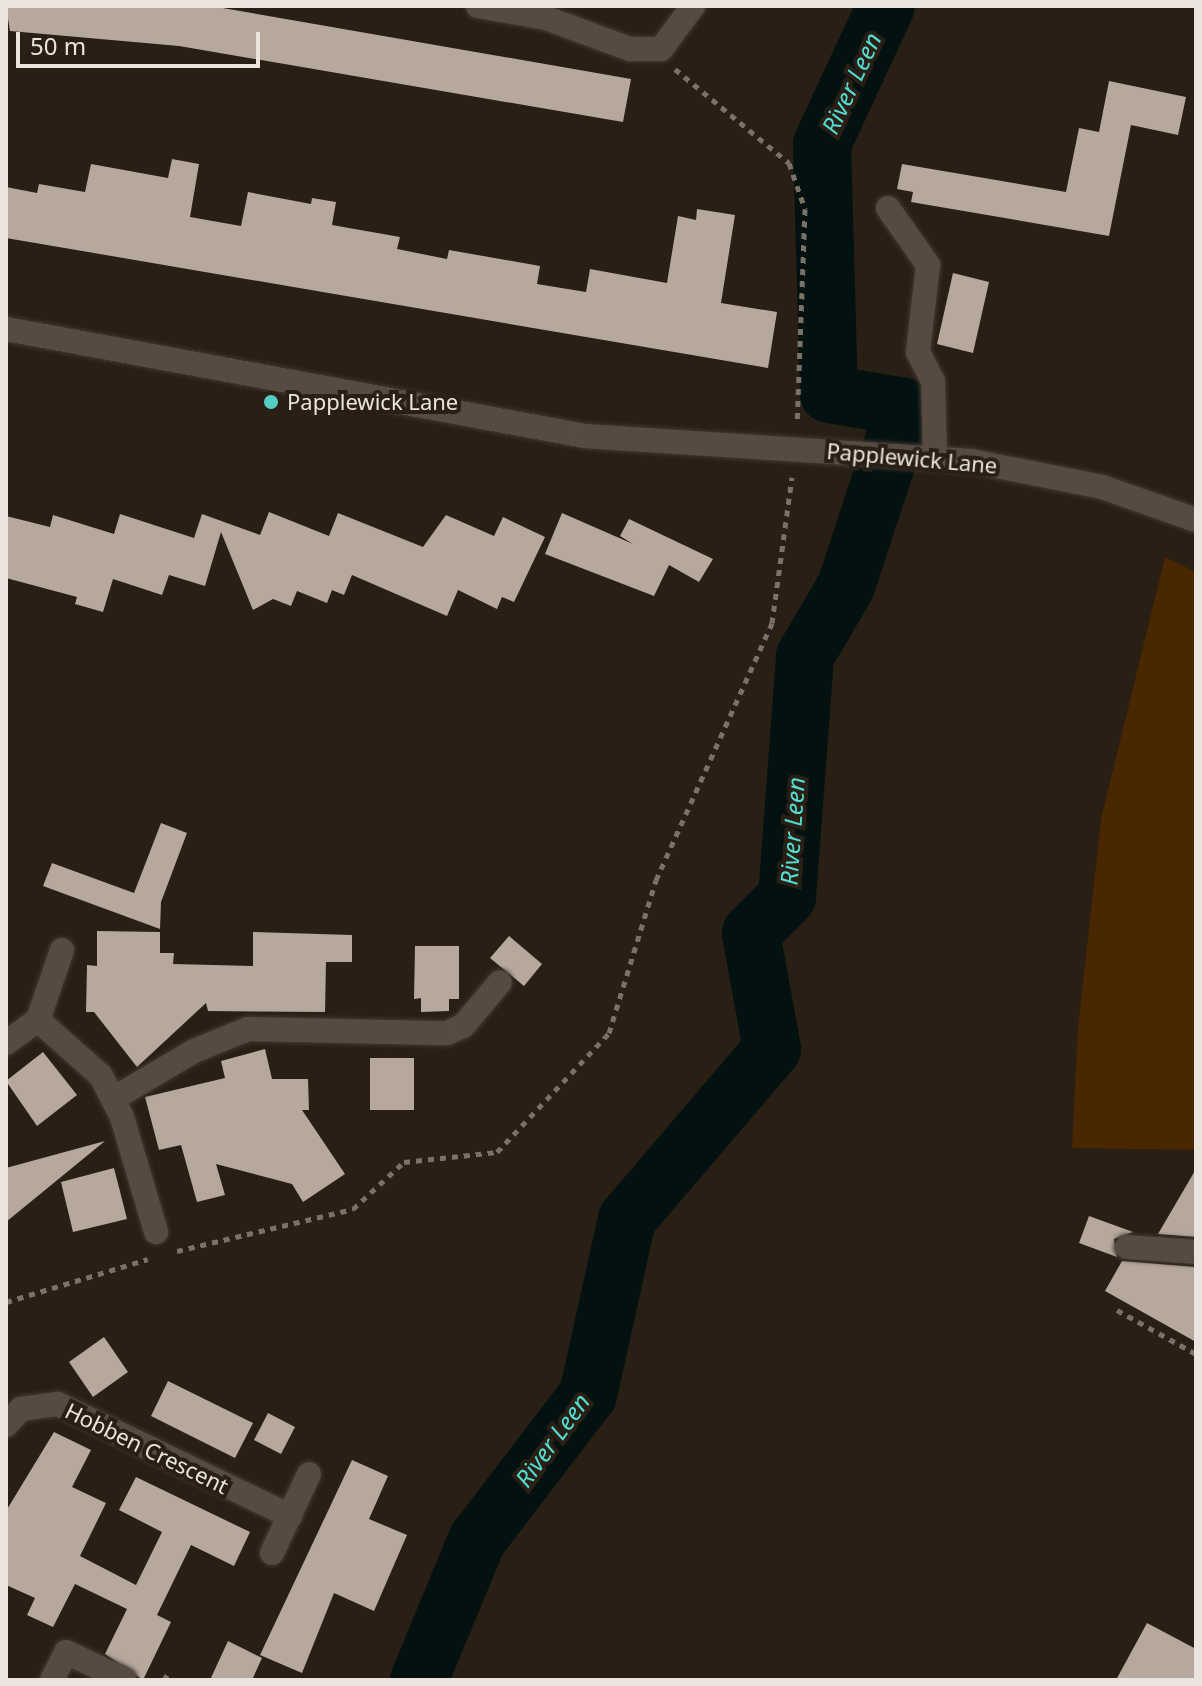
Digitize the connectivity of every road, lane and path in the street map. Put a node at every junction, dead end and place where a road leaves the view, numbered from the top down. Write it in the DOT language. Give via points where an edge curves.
graph roads {
  1 [pos="478,6"];
  2 [pos="693,6"];
  3 [pos="661,49"];
  4 [pos="888,208"];
  5 [pos="6,329"];
  6 [pos="796,448"];
  7 [pos="935,458"];
  8 [pos="1196,520"];
  9 [pos="772,623"];
  10 [pos="62,950"];
  11 [pos="500,982"];
  12 [pos="38,1020"];
  13 [pos="6,1043"];
  14 [pos="118,1108"];
  15 [pos="156,1232"];
  16 [pos="1127,1247"];
  17 [pos="1196,1252"];
  18 [pos="1117,1310"];
  19 [pos="1196,1354"];
  20 [pos="6,1425"];
  21 [pos="309,1474"];
  22 [pos="290,1516"];
  23 [pos="272,1553"];
  24 [pos="52,1680"];
  25 [pos="125,1680"];
  1 -- 3 [label="street" via="546,18 630,49"];
  2 -- 3 [label="street"];
  3 -- 6 [label="path" via="682,78 789,163 805,209"];
  4 -- 7 [label="street" via="928,265 918,352 933,381"];
  5 -- 6 [label="street, Papplewick Lane" via="585,436"];
  6 -- 7 [label="street, Papplewick Lane"];
  6 -- 9 [label="path"];
  7 -- 8 [label="street, Papplewick Lane" via="1102,487"];
  10 -- 12 [label="street"];
  11 -- 14 [label="street" via="463,1026 447,1033 248,1029 194,1051"];
  12 -- 13 [label="street"];
  12 -- 14 [label="street" via="71,1044"];
  14 -- 15 [label="street"];
  16 -- 17 [label="street"];
  18 -- 19 [label="path"];
  20 -- 22 [label="street, Hobben Crescent" via="21,1409 58,1404"];
  21 -- 22 [label="street"];
  22 -- 23 [label="street"];
  24 -- 25 [label="street" via="66,1652"];
}
